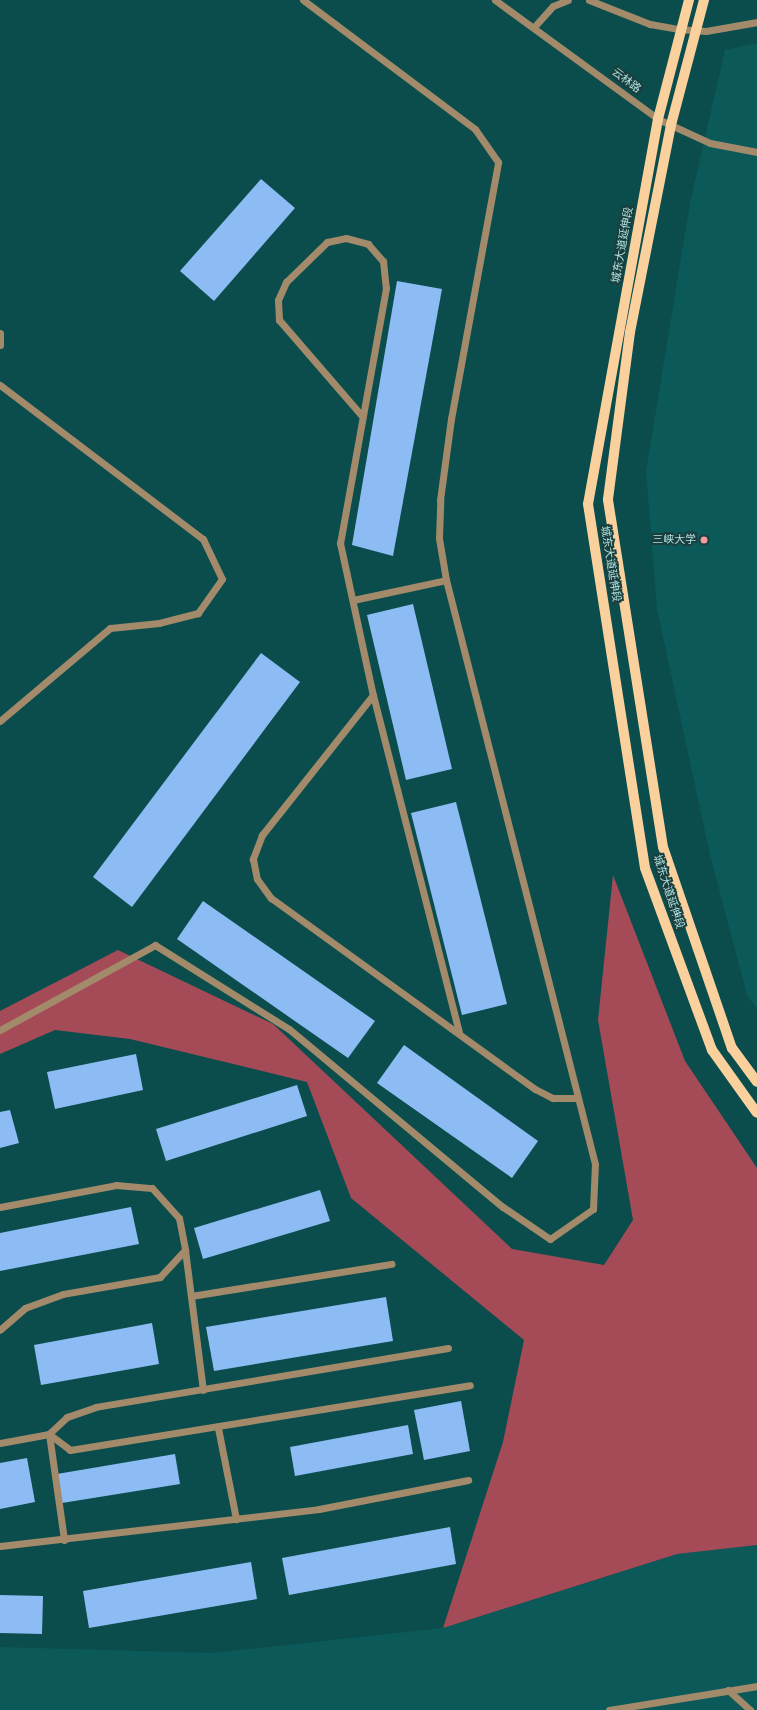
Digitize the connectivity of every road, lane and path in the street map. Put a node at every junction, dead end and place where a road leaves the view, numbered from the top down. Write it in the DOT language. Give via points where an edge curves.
graph roads {
  1 [pos="303,0"];
  2 [pos="495,0"];
  3 [pos="568,0"];
  4 [pos="589,0"];
  5 [pos="688,0"];
  6 [pos="704,0"];
  7 [pos="757,22"];
  8 [pos="534,27"];
  9 [pos="658,119"];
  10 [pos="671,125"];
  11 [pos="757,152"];
  12 [pos="0,333"];
  13 [pos="0,345"];
  14 [pos="0,385"];
  15 [pos="362,416"];
  16 [pos="446,580"];
  17 [pos="353,600"];
  18 [pos="373,695"];
  19 [pos="0,721"];
  20 [pos="0,1030"];
  21 [pos="459,1033"];
  22 [pos="757,1082"];
  23 [pos="577,1098"];
  24 [pos="757,1113"];
  25 [pos="0,1207"];
  26 [pos="185,1250"];
  27 [pos="391,1264"];
  28 [pos="191,1296"];
  29 [pos="0,1330"];
  30 [pos="448,1348"];
  31 [pos="470,1385"];
  32 [pos="203,1390"];
  33 [pos="218,1428"];
  34 [pos="49,1434"];
  35 [pos="0,1443"];
  36 [pos="468,1480"];
  37 [pos="236,1519"];
  38 [pos="64,1540"];
  39 [pos="0,1546"];
  40 [pos="757,1686"];
  41 [pos="728,1690"];
  42 [pos="609,1710"];
  43 [pos="750,1710"];
  1 -- 16 [label="street" via="476,129 498,162 451,419 440,500 439,538"];
  2 -- 8 [label="street, 云林路"];
  3 -- 8 [label="street" via="553,6"];
  4 -- 7 [label="street" via="650,24 678,29 706,31"];
  5 -- 9 [label="main road, 城东大道延伸段"];
  6 -- 10 [label="main road, 城东大道延伸段"];
  8 -- 9 [label="street, 云林路"];
  9 -- 10 [label="street, 云林路"];
  9 -- 24 [label="main road, 城东大道延伸段" via="588,504 645,868 712,1050"];
  10 -- 11 [label="street, 云林路" via="710,142"];
  10 -- 22 [label="main road, 城东大道延伸段" via="630,332 608,500 663,847 732,1048"];
  12 -- 13 [label="street"];
  14 -- 19 [label="street" via="203,538 222,579 198,613 159,623 110,628"];
  15 -- 15 [label="street" via="386,288 383,260 368,244 346,238 327,242 286,282 278,300 279,320"];
  15 -- 17 [label="street" via="340,543"];
  16 -- 17 [label="street"];
  16 -- 23 [label="street"];
  17 -- 18 [label="street"];
  18 -- 21 [label="street"];
  18 -- 21 [label="street" via="262,835 253,859 257,879 271,898"];
  20 -- 23 [label="street" via="155,945 289,1029 503,1207 550,1239 593,1209 595,1164"];
  21 -- 23 [label="street" via="535,1089 553,1098"];
  25 -- 26 [label="street" via="116,1185 152,1188 179,1218"];
  26 -- 28 [label="street"];
  26 -- 29 [label="street" via="160,1277 63,1294 25,1308"];
  27 -- 28 [label="street"];
  28 -- 32 [label="street"];
  30 -- 32 [label="street"];
  31 -- 33 [label="street"];
  32 -- 34 [label="street" via="96,1407 67,1417"];
  33 -- 34 [label="street" via="70,1450"];
  33 -- 37 [label="street"];
  34 -- 35 [label="street"];
  34 -- 38 [label="street"];
  36 -- 37 [label="street" via="319,1508"];
  37 -- 38 [label="street"];
  38 -- 39 [label="street"];
  40 -- 41 [label="street"];
  41 -- 42 [label="street"];
  41 -- 43 [label="street"];
}
